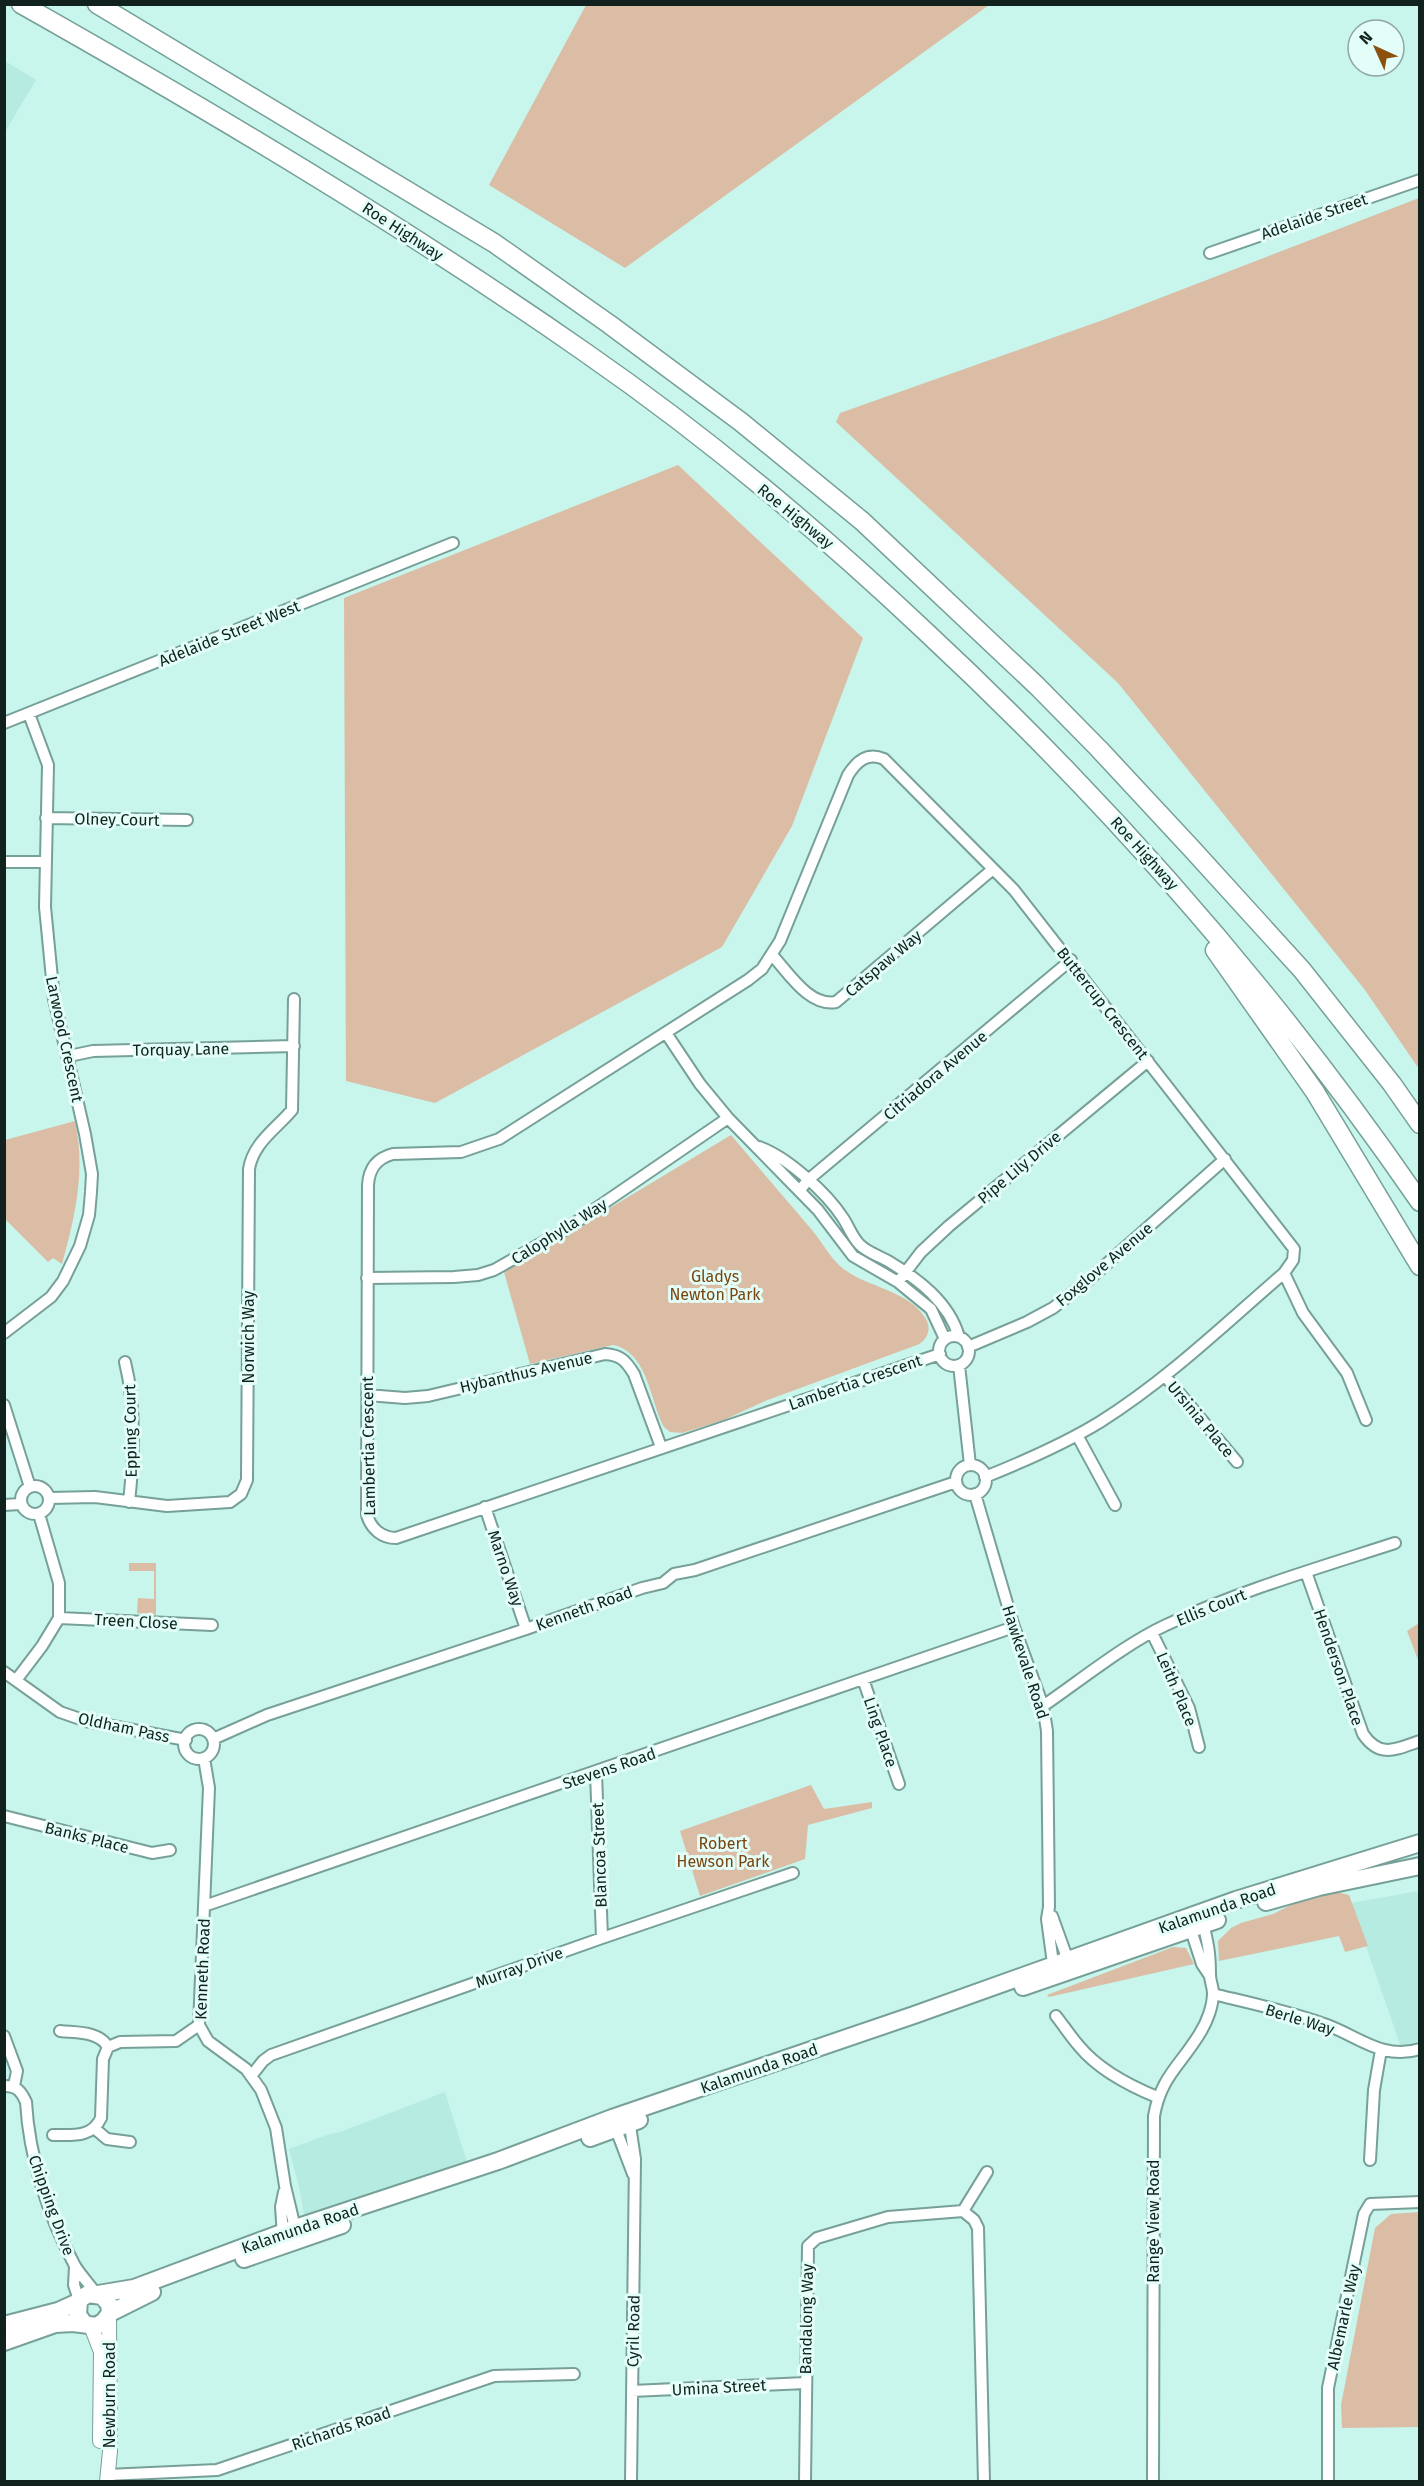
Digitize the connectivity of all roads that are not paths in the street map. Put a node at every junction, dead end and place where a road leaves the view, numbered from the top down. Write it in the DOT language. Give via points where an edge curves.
graph roads {
  1 [pos="21,4"];
  2 [pos="97,4"];
  3 [pos="1419,180"];
  4 [pos="1209,253"];
  5 [pos="453,543"];
  6 [pos="965,668"];
  7 [pos="29,714"];
  8 [pos="4,723"];
  9 [pos="46,818"];
  10 [pos="187,820"];
  11 [pos="4,862"];
  12 [pos="45,862"];
  13 [pos="993,869"];
  14 [pos="772,955"];
  15 [pos="1071,960"];
  16 [pos="1302,970"];
  17 [pos="294,999"];
  18 [pos="666,1033"];
  19 [pos="294,1046"];
  20 [pos="69,1056"];
  21 [pos="1148,1061"];
  22 [pos="1419,1107"];
  23 [pos="728,1118"];
  24 [pos="1419,1124"];
  25 [pos="758,1147"];
  26 [pos="1225,1159"];
  27 [pos="808,1180"];
  28 [pos="800,1190"];
  29 [pos="1419,1202"];
  30 [pos="1419,1266"];
  31 [pos="904,1271"];
  32 [pos="1284,1273"];
  33 [pos="367,1278"];
  34 [pos="898,1282"];
  35 [pos="4,1333"];
  36 [pos="959,1337"];
  37 [pos="945,1339"];
  38 [pos="968,1347"];
  39 [pos="940,1354"];
  40 [pos="125,1362"];
  41 [pos="959,1365"];
  42 [pos="1165,1376"];
  43 [pos="367,1395"];
  44 [pos="4,1405"];
  45 [pos="1366,1420"];
  46 [pos="1077,1435"];
  47 [pos="661,1447"];
  48 [pos="1237,1462"];
  49 [pos="970,1465"];
  50 [pos="986,1477"];
  51 [pos="956,1482"];
  52 [pos="30,1486"];
  53 [pos="975,1494"];
  54 [pos="49,1498"];
  55 [pos="129,1502"];
  56 [pos="20,1504"];
  57 [pos="4,1505"];
  58 [pos="1115,1505"];
  59 [pos="485,1507"];
  60 [pos="39,1514"];
  61 [pos="1395,1543"];
  62 [pos="1306,1572"];
  63 [pos="59,1618"];
  64 [pos="212,1625"];
  65 [pos="1014,1627"];
  66 [pos="526,1629"];
  67 [pos="1152,1633"];
  68 [pos="4,1672"];
  69 [pos="863,1679"];
  70 [pos="17,1680"];
  71 [pos="1043,1706"];
  72 [pos="213,1739"];
  73 [pos="186,1740"];
  74 [pos="1419,1741"];
  75 [pos="1199,1747"];
  76 [pos="204,1758"];
  77 [pos="596,1773"];
  78 [pos="899,1784"];
  79 [pos="4,1816"];
  80 [pos="1419,1843"];
  81 [pos="170,1850"];
  82 [pos="1419,1866"];
  83 [pos="793,1873"];
  84 [pos="204,1906"];
  85 [pos="1049,1907"];
  86 [pos="1195,1922"];
  87 [pos="602,1938"];
  88 [pos="1062,1968"];
  89 [pos="1213,1994"];
  90 [pos="1056,2016"];
  91 [pos="199,2025"];
  92 [pos="60,2031"];
  93 [pos="4,2036"];
  94 [pos="108,2047"];
  95 [pos="1419,2049"];
  96 [pos="1381,2050"];
  97 [pos="252,2075"];
  98 [pos="9,2086"];
  99 [pos="1157,2097"];
  100 [pos="621,2121"];
  101 [pos="94,2128"];
  102 [pos="53,2135"];
  103 [pos="130,2142"];
  104 [pos="1370,2160"];
  105 [pos="987,2172"];
  106 [pos="1419,2202"];
  107 [pos="963,2211"];
  108 [pos="290,2236"];
  109 [pos="75,2267"];
  110 [pos="78,2302"];
  111 [pos="104,2303"];
  112 [pos="4,2325"];
  113 [pos="88,2325"];
  114 [pos="4,2342"];
  115 [pos="574,2374"];
  116 [pos="806,2382"];
  117 [pos="632,2391"];
  118 [pos="107,2478"];
  119 [pos="631,2481"];
  120 [pos="805,2481"];
  121 [pos="984,2481"];
  122 [pos="1153,2481"];
  123 [pos="1328,2481"];
  1 -- 6 [label="highway, Roe Highway" via="376,213 589,354 837,549"];
  2 -- 16 [label="highway" via="494,243 741,422 862,521 1037,686"];
  3 -- 4 [label="street, Adelaide Street"];
  5 -- 7 [label="street, Adelaide Street West"];
  6 -- 29 [label="highway, Roe Highway" via="1129,833 1221,938 1325,1069"];
  6 -- 30 [label="highway" via="1103,816 1206,937 1315,1092"];
  7 -- 8 [label="street, Adelaide Street West"];
  7 -- 9 [label="street, Larwood Crescent" via="48,765"];
  9 -- 10 [label="street, Olney Court"];
  9 -- 12 [label="street, Larwood Crescent"];
  11 -- 12 [label="street"];
  12 -- 20 [label="street, Larwood Crescent" via="51,981"];
  13 -- 14 [label="street, Catspaw Way" via="836,1002 824,1003 813,998"];
  13 -- 14 [label="street, Buttercup Crescent" via="884,759 867,756 848,775"];
  13 -- 15 [label="street, Buttercup Crescent"];
  14 -- 18 [label="street, Buttercup Crescent" via="748,980"];
  15 -- 21 [label="street, Buttercup Crescent"];
  15 -- 27 [label="street, Citriadora Avenue"];
  16 -- 22 [label="highway"];
  16 -- 24 [label="highway"];
  17 -- 19 [label="street, Norwich Way"];
  18 -- 23 [label="street"];
  18 -- 33 [label="street, Lambertia Crescent" via="499,1139 461,1152 393,1154 377,1162 368,1175"];
  19 -- 20 [label="street, Torquay Lane" via="93,1051"];
  19 -- 55 [label="street, Norwich Way" via="292,1110 256,1147 249,1169 247,1480 241,1494 231,1502 167,1506"];
  20 -- 35 [label="street, Larwood Crescent" via="92,1174 89,1215 74,1263 63,1281 51,1297"];
  21 -- 26 [label="street, Buttercup Crescent"];
  21 -- 31 [label="street, Pipe Lily Drive" via="949,1226"];
  23 -- 25 [label="street"];
  23 -- 33 [label="street, Calophylla Way" via="563,1231 494,1270 454,1277"];
  25 -- 27 [label="street" via="776,1155"];
  25 -- 28 [label="street"];
  26 -- 32 [label="street, Buttercup Crescent" via="1294,1249 1293,1260"];
  26 -- 38 [label="street, Foxglove Avenue" via="1053,1308"];
  27 -- 28 [label="street, Citriadora Avenue"];
  27 -- 31 [label="street" via="842,1216 862,1247"];
  28 -- 34 [label="street" via="853,1256"];
  31 -- 34 [label="street, Pipe Lily Drive"];
  31 -- 36 [label="street" via="945,1308"];
  32 -- 42 [label="street"];
  32 -- 45 [label="street" via="1303,1313 1347,1373"];
  33 -- 43 [label="street, Lambertia Crescent"];
  34 -- 37 [label="street" via="931,1309"];
  36 -- 37 [label="street"];
  36 -- 38 [label="street"];
  37 -- 39 [label="street"];
  38 -- 41 [label="street" via="966,1359"];
  39 -- 41 [label="street" via="947,1364"];
  39 -- 47 [label="street, Lambertia Crescent"];
  40 -- 55 [label="street, Epping Court" via="130,1382"];
  41 -- 49 [label="street"];
  42 -- 46 [label="street"];
  42 -- 48 [label="street, Ursinia Place"];
  43 -- 47 [label="street, Hybanthus Avenue" via="428,1396 615,1354 622,1357 634,1374"];
  43 -- 59 [label="street, Lambertia Crescent" via="367,1515 378,1533 396,1538"];
  44 -- 52 [label="street"];
  46 -- 50 [label="street"];
  46 -- 58 [label="street"];
  47 -- 59 [label="street, Lambertia Crescent"];
  49 -- 50 [label="street" via="980,1468"];
  49 -- 51 [label="street" via="959,1471"];
  50 -- 53 [label="street" via="984,1487"];
  51 -- 53 [label="street" via="963,1492"];
  51 -- 66 [label="street, Kenneth Road" via="674,1574 663,1583"];
  52 -- 54 [label="street" via="42,1488"];
  52 -- 56 [label="street" via="21,1495"];
  53 -- 65 [label="street, Hawkevale Road"];
  54 -- 55 [label="street, Norwich Way" via="81,1496"];
  54 -- 60 [label="street" via="46,1510"];
  56 -- 57 [label="street"];
  56 -- 60 [label="street" via="27,1513"];
  59 -- 66 [label="street, Marno Way"];
  60 -- 63 [label="street" via="57,1575"];
  61 -- 62 [label="street, Ellis Court"];
  62 -- 67 [label="street, Ellis Court"];
  62 -- 74 [label="street, Henderson Place" via="1369,1743 1394,1750"];
  63 -- 64 [label="street, Treen Close"];
  63 -- 70 [label="street"];
  65 -- 69 [label="street, Stevens Road"];
  65 -- 71 [label="street, Hawkevale Road"];
  66 -- 72 [label="street, Kenneth Road" via="267,1715"];
  67 -- 71 [label="street, Ellis Court"];
  67 -- 75 [label="street, Leith Place" via="1189,1708"];
  68 -- 70 [label="street, Oldham Pass"];
  69 -- 77 [label="street, Stevens Road"];
  69 -- 78 [label="street, Ling Place"];
  70 -- 73 [label="street, Oldham Pass" via="60,1712 86,1721"];
  71 -- 85 [label="street, Hawkevale Road" via="1047,1731"];
  72 -- 73 [label="street" via="199,1729"];
  72 -- 76 [label="street" via="212,1752"];
  73 -- 76 [label="street" via="191,1756"];
  76 -- 84 [label="street, Kenneth Road" via="209,1788"];
  77 -- 84 [label="street, Stevens Road"];
  77 -- 87 [label="street, Blancoa Street"];
  79 -- 81 [label="street, Banks Place" via="152,1854"];
  80 -- 86 [label="main road, Kalamunda Road" via="1269,1889"];
  82 -- 86 [label="main road, Kalamunda Road" via="1319,1887"];
  83 -- 87 [label="street, Murray Drive"];
  84 -- 91 [label="street, Kenneth Road"];
  85 -- 88 [label="street, Hawkevale Road"];
  85 -- 88 [label="street, Hawkevale Road" via="1047,1919"];
  86 -- 88 [label="main road, Kalamunda Road"];
  86 -- 89 [label="street, Range View Road" via="1211,1957"];
  87 -- 97 [label="street, Murray Drive" via="272,2055"];
  88 -- 100 [label="main road, Kalamunda Road"];
  89 -- 96 [label="street, Berle Way" via="1325,2024"];
  89 -- 99 [label="street, Range View Road" via="1200,2034 1170,2072"];
  90 -- 99 [label="street" via="1093,2060"];
  91 -- 94 [label="street" via="176,2040 120,2042"];
  91 -- 97 [label="street, Kenneth Road" via="215,2048"];
  92 -- 94 [label="street" via="96,2036"];
  93 -- 98 [label="street" via="17,2071"];
  94 -- 101 [label="street" via="103,2059 101,2118"];
  95 -- 96 [label="street, Berle Way"];
  96 -- 104 [label="street"];
  97 -- 108 [label="street, Kenneth Road" via="272,2115 279,2141 285,2186 281,2207"];
  98 -- 109 [label="street, Chipping Drive" via="20,2090 26,2102 33,2159"];
  99 -- 122 [label="street, Range View Road"];
  100 -- 108 [label="main road, Kalamunda Road"];
  100 -- 117 [label="street, Cyril Road" via="635,2159"];
  101 -- 102 [label="street" via="85,2134"];
  101 -- 103 [label="street" via="107,2139"];
  105 -- 107 [label="street"];
  106 -- 123 [label="street, Albemarle Way" via="1370,2204 1364,2214 1328,2388"];
  107 -- 116 [label="street, Bandalong Way" via="888,2217 812,2241 807,2253"];
  107 -- 121 [label="street" via="975,2220 978,2228"];
  108 -- 111 [label="main road, Kalamunda Road" via="134,2288"];
  109 -- 110 [label="street, Chipping Drive"];
  109 -- 111 [label="street, Chipping Drive"];
  110 -- 111 [label="main road, Kalamunda Road" via="88,2294"];
  110 -- 112 [label="main road, Kalamunda Road"];
  110 -- 113 [label="main road" via="78,2315"];
  111 -- 113 [label="main road, Kalamunda Road" via="101,2324"];
  111 -- 118 [label="street, Newburn Road" via="111,2342"];
  113 -- 114 [label="main road, Kalamunda Road" via="55,2324"];
  113 -- 118 [label="street, Newburn Road" via="100,2347 100,2451"];
  115 -- 118 [label="street, Richards Road" via="494,2376 217,2470"];
  116 -- 117 [label="street, Umina Street"];
  116 -- 120 [label="street, Bandalong Way"];
  117 -- 119 [label="street, Cyril Road"];
}
